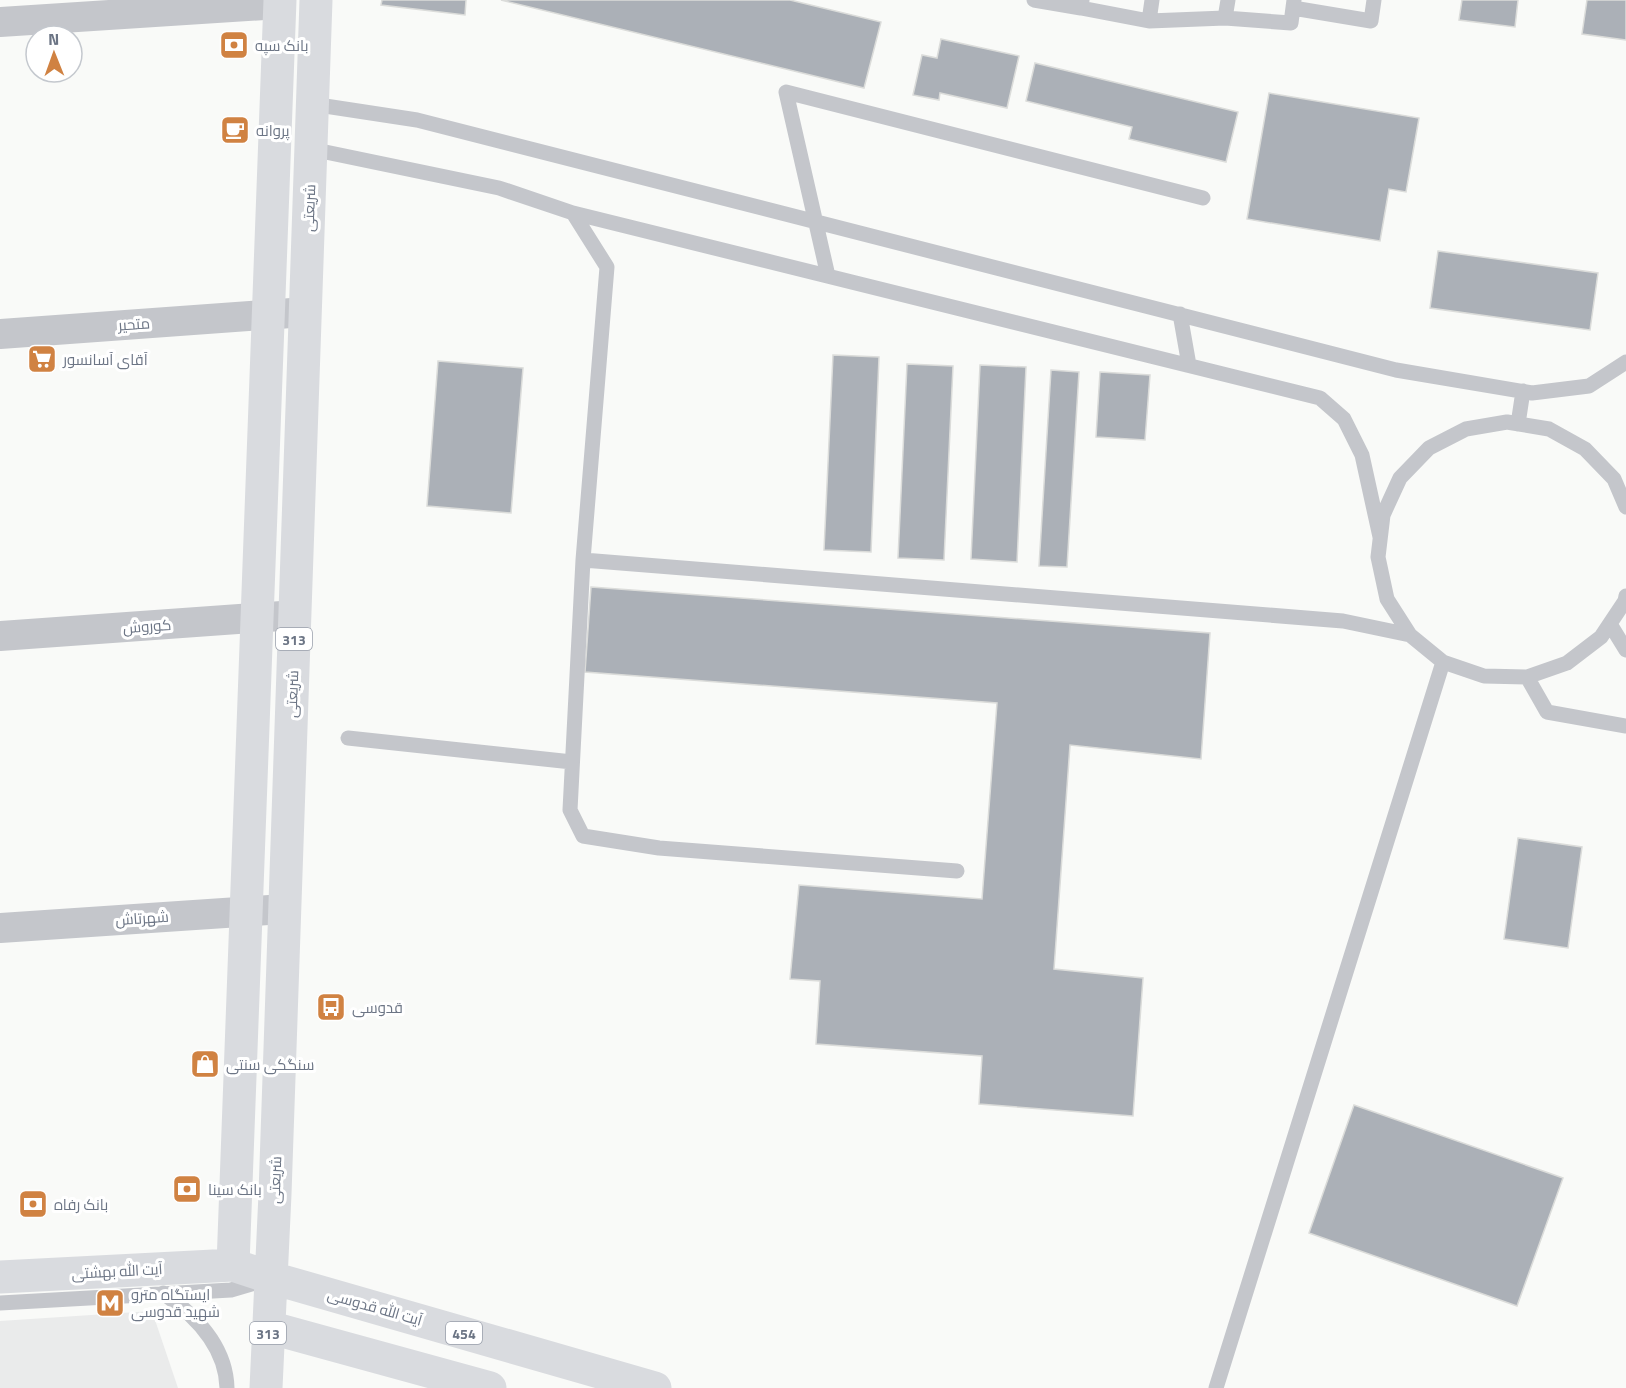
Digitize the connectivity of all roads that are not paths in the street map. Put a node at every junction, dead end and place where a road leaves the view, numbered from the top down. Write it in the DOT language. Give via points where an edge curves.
graph roads {
  1 [pos="316,0"];
  2 [pos="1034,0"];
  3 [pos="1152,0"];
  4 [pos="1228,0"];
  5 [pos="1374,0"];
  6 [pos="280,2"];
  7 [pos="1081,4"];
  8 [pos="1294,4"];
  9 [pos="1225,18"];
  10 [pos="1149,21"];
  11 [pos="0,22"];
  12 [pos="312,104"];
  13 [pos="310,149"];
  14 [pos="1203,198"];
  15 [pos="573,213"];
  16 [pos="815,221"];
  17 [pos="828,276"];
  18 [pos="305,312"];
  19 [pos="268,314"];
  20 [pos="1180,314"];
  21 [pos="0,334"];
  22 [pos="1626,362"];
  23 [pos="1189,365"];
  24 [pos="1523,392"];
  25 [pos="1518,424"];
  26 [pos="1626,507"];
  27 [pos="1380,537"];
  28 [pos="583,560"];
  29 [pos="1626,596"];
  30 [pos="295,615"];
  31 [pos="258,618"];
  32 [pos="1610,624"];
  33 [pos="1410,634"];
  34 [pos="0,636"];
  35 [pos="1626,650"];
  36 [pos="1443,662"];
  37 [pos="1527,677"];
  38 [pos="1626,726"];
  39 [pos="348,738"];
  40 [pos="572,762"];
  41 [pos="957,871"];
  42 [pos="284,909"];
  43 [pos="246,912"];
  44 [pos="0,928"];
  45 [pos="233,1265"];
  46 [pos="0,1277"];
  47 [pos="272,1278"];
  48 [pos="163,1293"];
  49 [pos="0,1303"];
  50 [pos="268,1326"];
  51 [pos="227,1388"];
  52 [pos="266,1388"];
  53 [pos="490,1388"];
  54 [pos="655,1388"];
  55 [pos="1216,1388"];
  1 -- 12 [label="main road, شریعتی / 313"];
  2 -- 7 [label="lane"];
  3 -- 10 [label="lane"];
  4 -- 9 [label="lane"];
  5 -- 8 [label="lane" via="1371,21"];
  6 -- 11 [label="street"];
  6 -- 19 [label="main road, 313"];
  7 -- 10 [label="lane"];
  8 -- 9 [label="lane" via="1291,23"];
  9 -- 10 [label="lane"];
  12 -- 13 [label="main road, شریعتی / 313"];
  12 -- 16 [label="lane" via="417,120"];
  13 -- 15 [label="lane" via="499,188"];
  13 -- 18 [label="main road, شریعتی / 313"];
  14 -- 16 [label="lane" via="786,92"];
  15 -- 17 [label="lane"];
  15 -- 28 [label="lane" via="607,267"];
  16 -- 17 [label="lane"];
  16 -- 20 [label="lane"];
  17 -- 23 [label="lane"];
  18 -- 19 [label="street, متحیر"];
  18 -- 30 [label="main road, شریعتی / 313"];
  19 -- 21 [label="street, متحیر"];
  19 -- 31 [label="main road, 313"];
  20 -- 23 [label="lane"];
  20 -- 24 [label="lane" via="1396,370"];
  22 -- 24 [label="lane" via="1589,386"];
  23 -- 27 [label="lane" via="1320,398 1344,419 1362,455"];
  24 -- 25 [label="lane"];
  25 -- 26 [label="lane" via="1549,429 1585,449 1614,479"];
  25 -- 27 [label="lane" via="1466,429 1429,448 1400,478 1383,515"];
  27 -- 33 [label="lane" via="1378,557 1387,599"];
  28 -- 33 [label="lane" via="1343,621"];
  28 -- 40 [label="lane"];
  29 -- 32 [label="lane"];
  30 -- 31 [label="street, کوروش"];
  30 -- 42 [label="main road, شریعتی / 313"];
  31 -- 34 [label="street, کوروش"];
  31 -- 43 [label="main road, 313"];
  32 -- 35 [label="lane"];
  32 -- 37 [label="lane" via="1601,637 1567,663"];
  33 -- 36 [label="lane"];
  36 -- 37 [label="lane" via="1484,676"];
  36 -- 55 [label="lane"];
  37 -- 38 [label="lane" via="1547,712"];
  39 -- 40 [label="lane"];
  40 -- 41 [label="lane" via="570,810 583,836 659,848"];
  42 -- 43 [label="street, شهرتاش"];
  42 -- 47 [label="main road, شریعتی / 313"];
  43 -- 44 [label="street, شهرتاش"];
  43 -- 45 [label="main road, 313"];
  45 -- 46 [label="main road, آیت الله بهشتی"];
  45 -- 47 [label="main road, آیت الله قدوسی / 454"];
  47 -- 48 [label="lane" via="231,1290"];
  47 -- 50 [label="main road, شریعتی / 313"];
  47 -- 54 [label="main road, آیت الله قدوسی / 454"];
  48 -- 49 [label="lane"];
  48 -- 51 [label="lane" via="187,1311 207,1334 218,1352"];
  50 -- 52 [label="main road, شریعتی / 313"];
  50 -- 53 [label="main road"];
}
